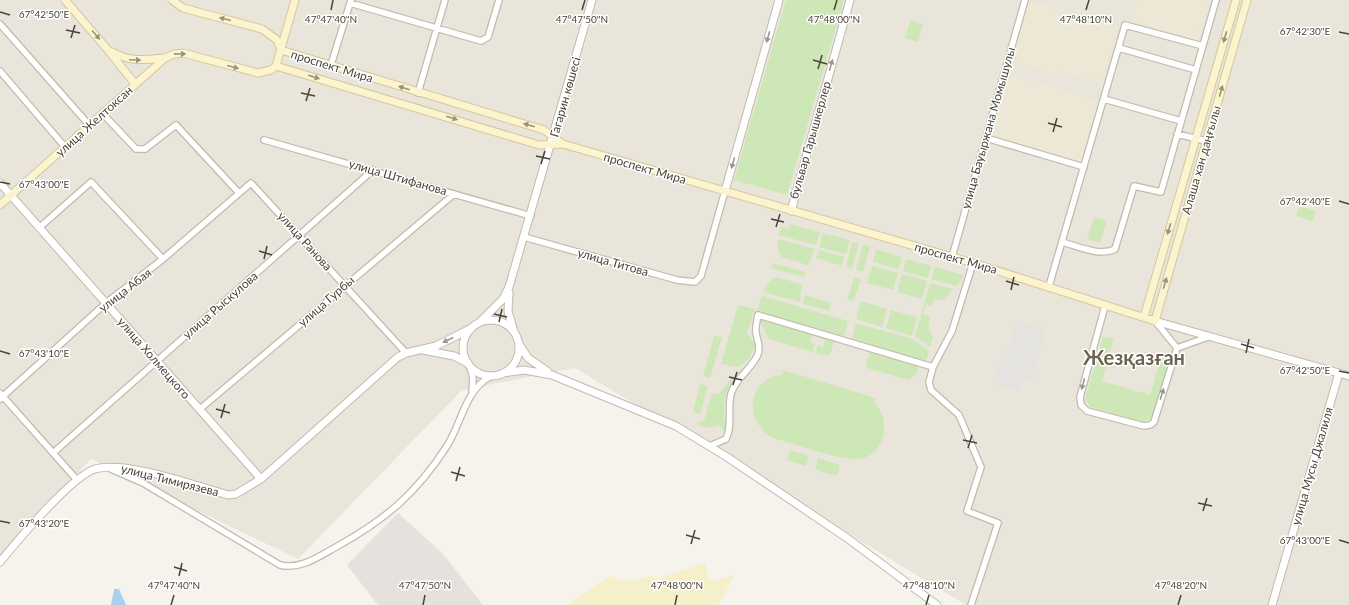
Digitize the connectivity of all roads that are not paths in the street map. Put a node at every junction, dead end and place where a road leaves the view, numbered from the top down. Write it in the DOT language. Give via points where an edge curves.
graph roads {
  1 [pos="65,0"];
  2 [pos="172,0"];
  3 [pos="295,0"];
  4 [pos="445,0"];
  5 [pos="499,0"];
  6 [pos="592,0"];
  7 [pos="778,0"];
  8 [pos="850,0"];
  9 [pos="1025,0"];
  10 [pos="1216,0"];
  11 [pos="1236,0"];
  12 [pos="1247,0"];
  13 [pos="350,1"];
  14 [pos="0,24"];
  15 [pos="437,28"];
  16 [pos="1203,46"];
  17 [pos="1118,48"];
  18 [pos="108,50"];
  19 [pos="281,50"];
  20 [pos="165,58"];
  21 [pos="276,66"];
  22 [pos="330,66"];
  23 [pos="1196,70"];
  24 [pos="0,71"];
  25 [pos="135,84"];
  26 [pos="418,93"];
  27 [pos="1104,99"];
  28 [pos="103,114"];
  29 [pos="1181,121"];
  30 [pos="90,126"];
  31 [pos="1177,134"];
  32 [pos="986,138"];
  33 [pos="1196,138"];
  34 [pos="264,140"];
  35 [pos="553,140"];
  36 [pos="1206,141"];
  37 [pos="65,147"];
  38 [pos="1084,167"];
  39 [pos="373,170"];
  40 [pos="0,183"];
  41 [pos="251,183"];
  42 [pos="725,191"];
  43 [pos="238,193"];
  44 [pos="454,194"];
  45 [pos="11,196"];
  46 [pos="0,205"];
  47 [pos="790,211"];
  48 [pos="530,216"];
  49 [pos="40,227"];
  50 [pos="300,235"];
  51 [pos="524,237"];
  52 [pos="1062,242"];
  53 [pos="952,257"];
  54 [pos="163,259"];
  55 [pos="973,263"];
  56 [pos="345,285"];
  57 [pos="1049,286"];
  58 [pos="509,287"];
  59 [pos="106,303"];
  60 [pos="1105,306"];
  61 [pos="1144,317"];
  62 [pos="1155,321"];
  63 [pos="479,323"];
  64 [pos="472,328"];
  65 [pos="514,334"];
  66 [pos="1208,337"];
  67 [pos="518,343"];
  68 [pos="1177,348"];
  69 [pos="423,350"];
  70 [pos="406,353"];
  71 [pos="156,362"];
  72 [pos="469,365"];
  73 [pos="933,367"];
  74 [pos="503,373"];
  75 [pos="1339,373"];
  76 [pos="552,374"];
  77 [pos="491,376"];
  78 [pos="1349,376"];
  79 [pos="472,392"];
  80 [pos="1,396"];
  81 [pos="200,409"];
  82 [pos="710,446"];
  83 [pos="53,453"];
  84 [pos="104,467"];
  85 [pos="261,479"];
  86 [pos="77,480"];
  87 [pos="0,562"];
  88 [pos="937,605"];
  89 [pos="971,605"];
  90 [pos="1272,605"];
  1 -- 18 [label="main road, one-way"];
  19 -- 2 [label="main road, one-way" via="277,40 262,29 183,8"];
  3 -- 19 [label="main road"];
  4 -- 15 [label="street"];
  5 -- 15 [label="street" via="488,37 481,41"];
  6 -- 35 [label="street, Гагарин көшесі"];
  7 -- 42 [label="street, one-way"];
  47 -- 8 [label="street, бульвар Гарышкерлер, one-way"];
  9 -- 32 [label="street, улица Бауыржана Момышулы"];
  10 -- 16 [label="street"];
  11 -- 33 [label="main road, Алаша хан даңғылы, one-way"];
  36 -- 12 [label="main road, Алаша хан даңғылы, one-way"];
  13 -- 15 [label="street"];
  13 -- 22 [label="street"];
  14 -- 30 [label="street"];
  15 -- 26 [label="street"];
  16 -- 17 [label="street" via="1125,25"];
  16 -- 23 [label="street"];
  17 -- 23 [label="street"];
  17 -- 27 [label="street"];
  18 -- 20 [label="main road, one-way" via="127,60"];
  18 -- 25 [label="main road"];
  19 -- 21 [label="main road"];
  19 -- 22 [label="main road, проспект Мира"];
  20 -- 21 [label="main road, улица Желтоксан, one-way" via="183,53 258,73"];
  20 -- 25 [label="main road, улица Желтоксан"];
  21 -- 35 [label="main road, проспект Мира, one-way" via="539,145"];
  26 -- 22 [label="main road, проспект Мира, one-way"];
  23 -- 29 [label="street"];
  24 -- 37 [label="street"];
  25 -- 28 [label="main road, улица Желтоксан"];
  35 -- 26 [label="main road, проспект Мира, one-way" via="544,130"];
  27 -- 29 [label="street"];
  27 -- 38 [label="street"];
  28 -- 30 [label="main road, улица Желтоксан"];
  28 -- 43 [label="street" via="136,149 146,149 176,125"];
  29 -- 31 [label="street"];
  30 -- 37 [label="main road, улица Желтоксан"];
  31 -- 33 [label="street"];
  31 -- 52 [label="street" via="1161,192 1134,186 1115,249 1102,252"];
  32 -- 38 [label="street"];
  32 -- 53 [label="street, улица Бауыржана Момышулы"];
  33 -- 36 [label="street"];
  33 -- 61 [label="main road, Алаша хан даңғылы, one-way"];
  34 -- 39 [label="street, улица Штифанова"];
  35 -- 42 [label="main road, проспект Мира"];
  35 -- 48 [label="street, Гагарин көшесі"];
  62 -- 36 [label="main road, Алаша хан даңғылы, one-way"];
  37 -- 45 [label="main road, улица Желтоксан"];
  38 -- 52 [label="street"];
  39 -- 44 [label="street, улица Штифанова"];
  39 -- 50 [label="street, улица Рыскулова"];
  40 -- 45 [label="street, улица Холмецкого"];
  41 -- 43 [label="street, улица Абая"];
  41 -- 50 [label="street, улица Ранова"];
  42 -- 47 [label="main road, проспект Мира"];
  42 -- 51 [label="street, улица Титова" via="701,276 695,282 677,280"];
  43 -- 54 [label="street, улица Абая"];
  44 -- 48 [label="street, улица Штифанова"];
  44 -- 56 [label="street, улица Гурбы"];
  45 -- 46 [label="main road, улица Желтоксан"];
  45 -- 49 [label="street, улица Холмецкого"];
  47 -- 53 [label="main road, проспект Мира"];
  48 -- 51 [label="street, Гагарин көшесі"];
  49 -- 54 [label="street" via="91,182"];
  49 -- 59 [label="street, улица Холмецкого"];
  50 -- 56 [label="street, улица Ранова"];
  50 -- 71 [label="street, улица Рыскулова"];
  51 -- 58 [label="street, Гагарин көшесі"];
  52 -- 57 [label="street"];
  53 -- 55 [label="main road, проспект Мира"];
  54 -- 59 [label="street, улица Абая"];
  55 -- 57 [label="main road, проспект Мира"];
  55 -- 73 [label="street" via="952,331"];
  56 -- 70 [label="street, улица Ранова"];
  56 -- 81 [label="street, улица Гурбы"];
  57 -- 60 [label="main road, проспект Мира"];
  58 -- 63 [label="street" via="503,299"];
  58 -- 65 [label="street" via="508,311"];
  59 -- 71 [label="street, улица Холмецкого"];
  59 -- 80 [label="street, улица Абая"];
  60 -- 61 [label="main road, проспект Мира"];
  60 -- 68 [label="street, one-way" via="1080,397 1081,405 1087,411 1144,426 1150,425 1154,422"];
  61 -- 62 [label="main road, проспект Мира"];
  62 -- 66 [label="street, проспект Мира"];
  62 -- 68 [label="street"];
  63 -- 64 [label="street"];
  63 -- 65 [label="street" via="496,321 507,326"];
  64 -- 69 [label="street, one-way"];
  64 -- 72 [label="street" via="463,346 464,356"];
  65 -- 67 [label="street"];
  66 -- 68 [label="street"];
  66 -- 75 [label="street, проспект Мира"];
  67 -- 74 [label="street" via="516,360"];
  67 -- 76 [label="street" via="528,358"];
  69 -- 70 [label="street, улица Тимирязева"];
  69 -- 72 [label="street" via="454,356"];
  70 -- 85 [label="street, улица Тимирязева"];
  71 -- 81 [label="street, улица Холмецкого"];
  71 -- 83 [label="street, улица Рыскулова"];
  72 -- 77 [label="street" via="479,373"];
  72 -- 79 [label="street" via="473,378"];
  73 -- 82 [label="street" via="758,315 756,334 759,352 731,393 728,421 730,431 726,439"];
  73 -- 89 [label="street" via="929,382 931,390 959,414 981,467 967,512 998,522"];
  74 -- 76 [label="street" via="524,370"];
  74 -- 77 [label="street"];
  75 -- 78 [label="street, проспект Мира"];
  75 -- 90 [label="street, улица Мусы Джалиля"];
  76 -- 82 [label="street" via="658,417"];
  77 -- 79 [label="street" via="479,383"];
  79 -- 84 [label="street" via="447,446 418,486 402,502 387,516 364,531 322,556 295,567 280,565 143,483"];
  80 -- 83 [label="street"];
  81 -- 85 [label="street, улица Холмецкого"];
  82 -- 88 [label="street" via="847,538"];
  83 -- 86 [label="street"];
  84 -- 85 [label="street, улица Тимирязева" via="120,466 138,470 228,495 236,494"];
  84 -- 86 [label="street, улица Тимирязева" via="93,469"];
  86 -- 87 [label="street, улица Тимирязева" via="26,530"];
}
